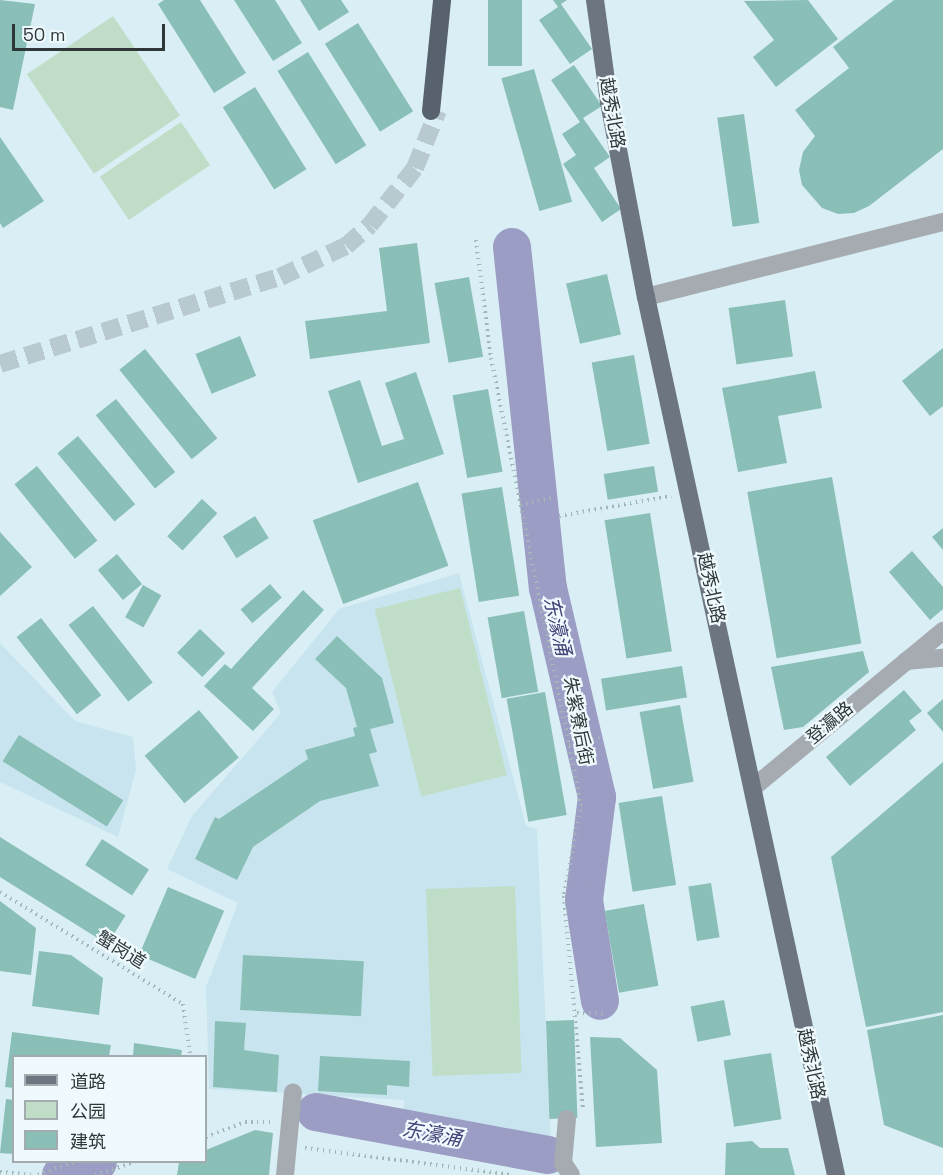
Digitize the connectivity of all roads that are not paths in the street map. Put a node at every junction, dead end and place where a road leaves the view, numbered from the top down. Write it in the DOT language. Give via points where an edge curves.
graph roads {
  1 [pos="442,0"];
  2 [pos="447,0"];
  3 [pos="595,0"];
  4 [pos="943,222"];
  5 [pos="646,297"];
  6 [pos="943,630"];
  7 [pos="943,658"];
  8 [pos="906,661"];
  9 [pos="755,786"];
  10 [pos="293,1092"];
  11 [pos="567,1124"];
  12 [pos="285,1175"];
  13 [pos="571,1175"];
  14 [pos="836,1175"];
  1 -- 2 [label="highway" via="434,110"];
  3 -- 5 [label="main road, 越秀北路" via="609,102"];
  4 -- 5 [label="lane"];
  5 -- 9 [label="main road, 越秀北路"];
  6 -- 8 [label="lane, 登瀛路"];
  7 -- 8 [label="lane"];
  8 -- 9 [label="lane, 登瀛路"];
  9 -- 14 [label="main road, 越秀北路"];
  10 -- 12 [label="lane"];
  11 -- 13 [label="lane" via="563,1163"];
}
